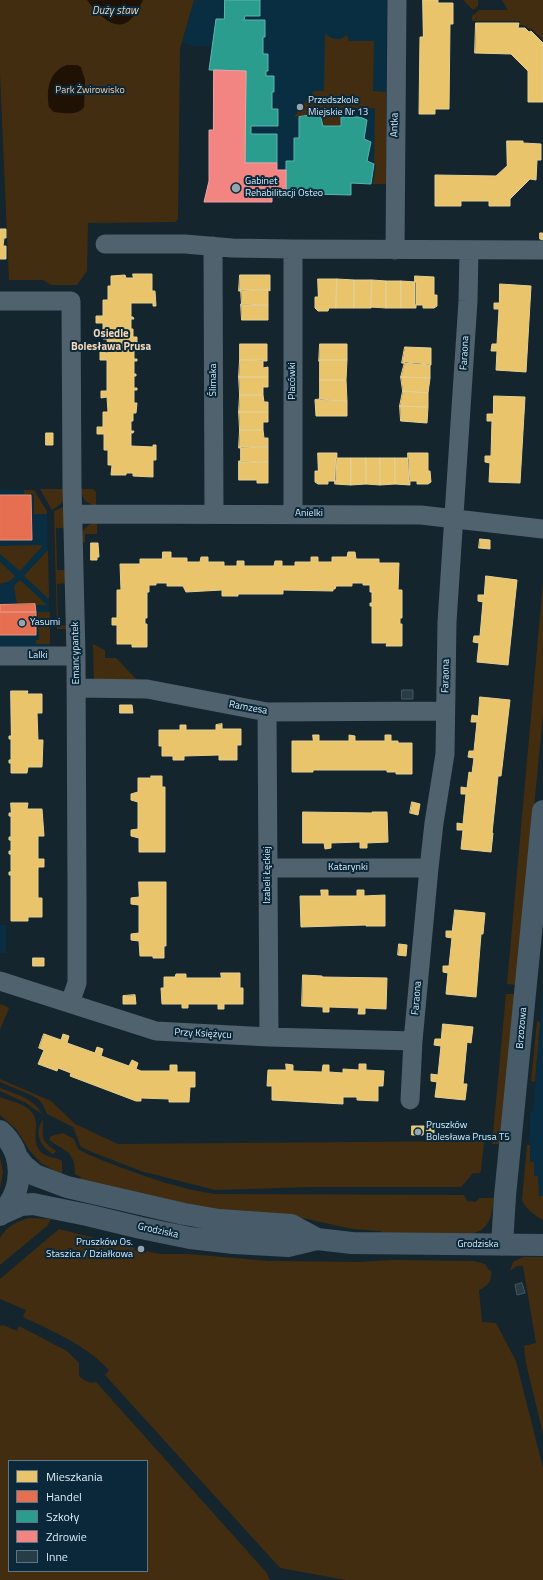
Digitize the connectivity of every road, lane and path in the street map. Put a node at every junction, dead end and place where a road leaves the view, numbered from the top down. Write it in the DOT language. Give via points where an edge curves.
graph roads {
  1 [pos="397,0"];
  2 [pos="105,244"];
  3 [pos="213,246"];
  4 [pos="293,249"];
  5 [pos="394,250"];
  6 [pos="469,250"];
  7 [pos="543,250"];
  8 [pos="0,301"];
  9 [pos="73,514"];
  10 [pos="214,514"];
  11 [pos="293,514"];
  12 [pos="454,519"];
  13 [pos="543,529"];
  14 [pos="0,656"];
  15 [pos="76,656"];
  16 [pos="77,688"];
  17 [pos="445,711"];
  18 [pos="267,712"];
  19 [pos="543,821"];
  20 [pos="268,868"];
  21 [pos="429,868"];
  22 [pos="0,981"];
  23 [pos="70,1003"];
  24 [pos="269,1037"];
  25 [pos="413,1041"];
  26 [pos="410,1100"];
  27 [pos="0,1131"];
  28 [pos="17,1157"];
  29 [pos="1,1215"];
  30 [pos="317,1239"];
  31 [pos="502,1245"];
  32 [pos="543,1245"];
  1 -- 5 [label="street, Antka"];
  2 -- 3 [label="street"];
  3 -- 4 [label="street"];
  3 -- 10 [label="street, Ślimaka"];
  4 -- 5 [label="street"];
  4 -- 11 [label="street, Placówki"];
  5 -- 6 [label="street"];
  6 -- 7 [label="street"];
  6 -- 12 [label="street, Faraona"];
  8 -- 9 [label="street, Emancypantek" via="71,301"];
  9 -- 10 [label="street, Anielki"];
  9 -- 15 [label="street, Emancypantek"];
  10 -- 11 [label="street, Anielki"];
  11 -- 12 [label="street, Anielki" via="421,515"];
  12 -- 13 [label="street, Anielki"];
  12 -- 17 [label="street, Faraona" via="447,622"];
  14 -- 15 [label="street, Lalki"];
  15 -- 16 [label="street, Emancypantek"];
  16 -- 18 [label="street, Ramzesa" via="148,688"];
  16 -- 23 [label="street, Emancypantek" via="77,983"];
  17 -- 18 [label="street, Ramzesa"];
  17 -- 21 [label="street, Faraona" via="445,754"];
  18 -- 20 [label="street, Izabeli Łęckiej"];
  19 -- 31 [label="main road, Brzozowa"];
  20 -- 21 [label="street, Katarynki"];
  20 -- 24 [label="street, Izabeli Łęckiej"];
  21 -- 25 [label="street, Faraona"];
  22 -- 23 [label="street, Przy Księżycu"];
  23 -- 24 [label="street, Przy Księżycu" via="156,1031"];
  24 -- 25 [label="street, Przy Księżycu"];
  25 -- 26 [label="street, Faraona"];
  27 -- 28 [label="main road" via="9,1141"];
  28 -- 29 [label="main road" via="17,1188 14,1198"];
  28 -- 30 [label="main road, Grodziska" via="36,1175 67,1187 219,1220 291,1225"];
  29 -- 30 [label="main road, Grodziska" via="21,1205 33,1204 190,1238 288,1246"];
  30 -- 31 [label="main road, Grodziska" via="352,1243"];
  31 -- 32 [label="main road, Grodziska"];
}
